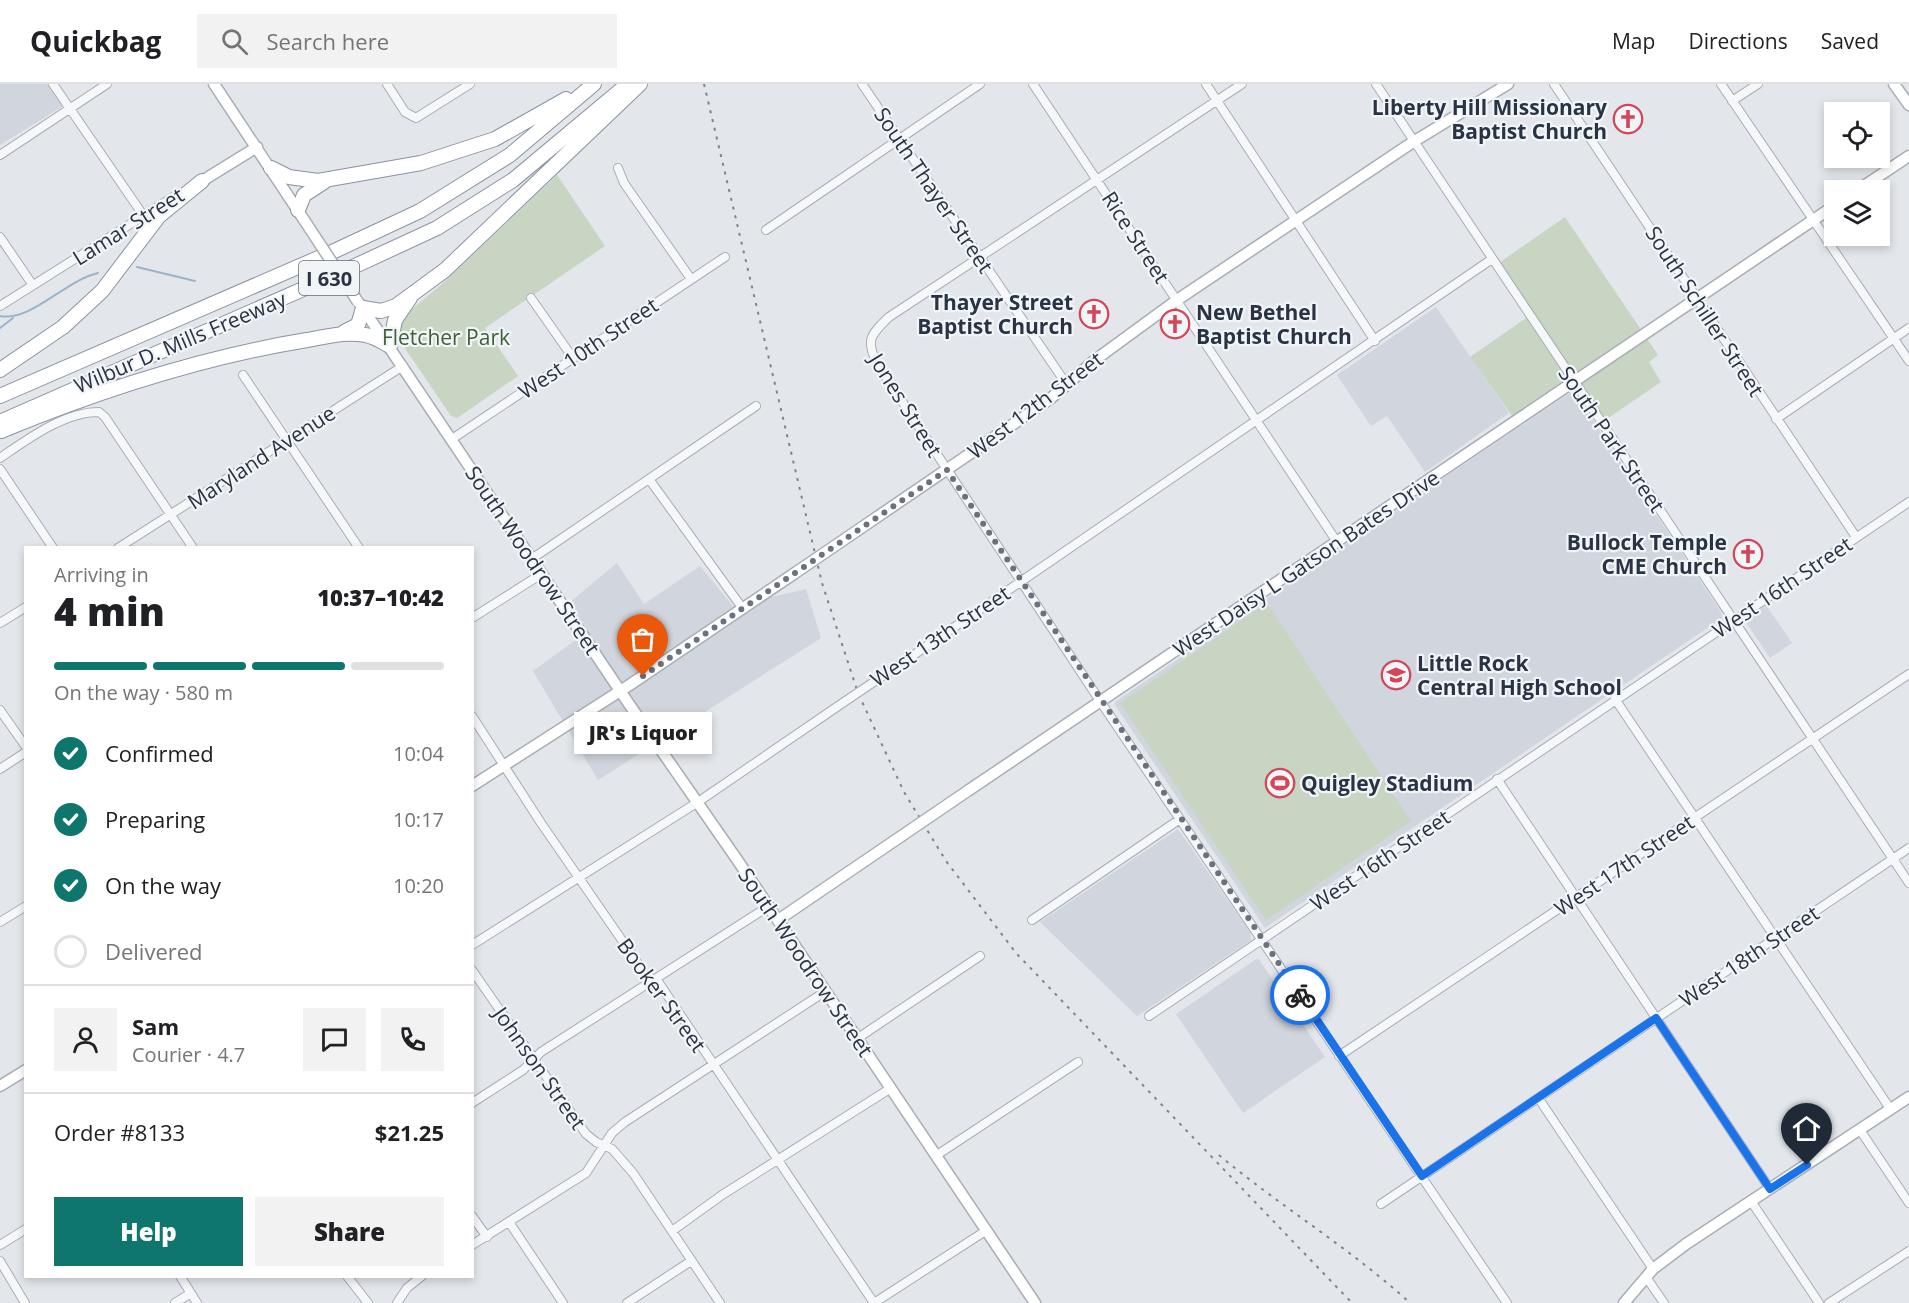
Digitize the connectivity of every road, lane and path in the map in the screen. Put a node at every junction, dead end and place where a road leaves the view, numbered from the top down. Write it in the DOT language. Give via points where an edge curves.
graph roads {
  1 [pos="53,84"];
  2 [pos="107,84"];
  3 [pos="214,84"];
  4 [pos="387,84"];
  5 [pos="470,84"];
  6 [pos="592,84"];
  7 [pos="628,84"];
  8 [pos="640,84"];
  9 [pos="862,84"];
  10 [pos="980,84"];
  11 [pos="1033,84"];
  12 [pos="1206,84"];
  13 [pos="1242,84"];
  14 [pos="1376,84"];
  15 [pos="1508,84"];
  16 [pos="1554,84"];
  17 [pos="1721,84"];
  18 [pos="1758,84"];
  19 [pos="1894,84"];
  20 [pos="1217,101"];
  21 [pos="1732,101"];
  22 [pos="1909,105"];
  23 [pos="70,108"];
  24 [pos="899,139"];
  25 [pos="1413,142"];
  26 [pos="257,147"];
  27 [pos="0,155"];
  28 [pos="1909,156"];
  29 [pos="271,168"];
  30 [pos="618,168"];
  31 [pos="1097,178"];
  32 [pos="329,180"];
  33 [pos="1873,180"];
  34 [pos="202,181"];
  35 [pos="298,210"];
  36 [pos="1824,213"];
  37 [pos="143,215"];
  38 [pos="1813,220"];
  39 [pos="1295,221"];
  40 [pos="766,230"];
  41 [pos="0,237"];
  42 [pos="724,257"];
  43 [pos="980,258"];
  44 [pos="1492,259"];
  45 [pos="691,279"];
  46 [pos="32,284"];
  47 [pos="410,298"];
  48 [pos="531,298"];
  49 [pos="1695,298"];
  50 [pos="1177,300"];
  51 [pos="361,305"];
  52 [pos="0,306"];
  53 [pos="1909,328"];
  54 [pos="339,334"];
  55 [pos="1894,338"];
  56 [pos="1375,340"];
  57 [pos="390,346"];
  58 [pos="573,358"];
  59 [pos="1909,361"];
  60 [pos="403,366"];
  61 [pos="0,370"];
  62 [pos="243,375"];
  63 [pos="1573,381"];
  64 [pos="1067,385"];
  65 [pos="0,396"];
  66 [pos="756,406"];
  67 [pos="1776,419"];
  68 [pos="1256,421"];
  69 [pos="0,422"];
  70 [pos="0,431"];
  71 [pos="452,439"];
  72 [pos="287,440"];
  73 [pos="0,458"];
  74 [pos="0,470"];
  75 [pos="947,470"];
  76 [pos="649,479"];
  77 [pos="1909,502"];
  78 [pos="171,514"];
  79 [pos="1856,537"];
  80 [pos="1337,542"];
  81 [pos="52,546"];
  82 [pos="121,546"];
  83 [pos="192,546"];
  84 [pos="358,546"];
  85 [pos="533,558"];
  86 [pos="543,573"];
  87 [pos="1022,581"];
  88 [pos="24,608"];
  89 [pos="743,609"];
  90 [pos="474,617"];
  91 [pos="1732,620"];
  92 [pos="0,623"];
  93 [pos="1909,674"];
  94 [pos="621,691"];
  95 [pos="1615,699"];
  96 [pos="1100,701"];
  97 [pos="0,710"];
  98 [pos="474,719"];
  99 [pos="1813,738"];
  100 [pos="24,744"];
  101 [pos="24,753"];
  102 [pos="503,766"];
  103 [pos="0,769"];
  104 [pos="1497,779"];
  105 [pos="474,785"];
  106 [pos="698,802"];
  107 [pos="1694,818"];
  108 [pos="1180,819"];
  109 [pos="1909,849"];
  110 [pos="1893,859"];
  111 [pos="580,877"];
  112 [pos="1909,883"];
  113 [pos="1576,897"];
  114 [pos="769,906"];
  115 [pos="24,907"];
  116 [pos="778,920"];
  117 [pos="1032,920"];
  118 [pos="0,922"];
  119 [pos="1775,938"];
  120 [pos="1262,940"];
  121 [pos="474,944"];
  122 [pos="980,957"];
  123 [pos="474,973"];
  124 [pos="653,980"];
  125 [pos="826,991"];
  126 [pos="1149,1016"];
  127 [pos="1656,1018"];
  128 [pos="858,1038"];
  129 [pos="1339,1056"];
  130 [pos="533,1061"];
  131 [pos="1078,1062"];
  132 [pos="712,1065"];
  133 [pos="24,1071"];
  134 [pos="0,1086"];
  135 [pos="891,1088"];
  136 [pos="1909,1097"];
  137 [pos="1539,1099"];
  138 [pos="474,1102"];
  139 [pos="1891,1110"];
  140 [pos="1860,1130"];
  141 [pos="605,1146"];
  142 [pos="937,1155"];
  143 [pos="778,1160"];
  144 [pos="1422,1176"];
  145 [pos="1770,1189"];
  146 [pos="1750,1201"];
  147 [pos="1909,1203"];
  148 [pos="1381,1204"];
  149 [pos="474,1219"];
  150 [pos="509,1222"];
  151 [pos="24,1230"];
  152 [pos="987,1230"];
  153 [pos="672,1231"];
  154 [pos="487,1237"];
  155 [pos="474,1244"];
  156 [pos="0,1245"];
  157 [pos="1909,1251"];
  158 [pos="0,1262"];
  159 [pos="691,1262"];
  160 [pos="1649,1273"];
  161 [pos="181,1278"];
  162 [pos="349,1278"];
  163 [pos="420,1278"];
  164 [pos="191,1293"];
  165 [pos="25,1303"];
  166 [pos="175,1303"];
  167 [pos="198,1303"];
  168 [pos="368,1303"];
  169 [pos="397,1303"];
  170 [pos="563,1303"];
  171 [pos="627,1303"];
  172 [pos="720,1303"];
  173 [pos="874,1303"];
  174 [pos="1035,1303"];
  175 [pos="1507,1303"];
  176 [pos="1624,1303"];
  177 [pos="1664,1303"];
  178 [pos="1819,1303"];
  179 [pos="1829,1303"];
  1 -- 23 [label="street"];
  2 -- 23 [label="street"];
  3 -- 26 [label="street, South Woodrow Street"];
  4 -- 5 [label="street" via="405,112 416,118"];
  6 -- 32 [label="highway" via="518,128 466,151"];
  6 -- 65 [label="highway, Wilbur D. Mills Freeway / I 630" via="510,155 420,211"];
  7 -- 69 [label="highway, Wilbur D. Mills Freeway / I 630" via="513,180 437,228"];
  8 -- 47 [label="highway" via="467,252"];
  9 -- 24 [label="street, South Thayer Street"];
  10 -- 24 [label="street"];
  11 -- 31 [label="street, Rice Street"];
  12 -- 20 [label="street"];
  13 -- 20 [label="street"];
  14 -- 25 [label="street, South Park Street"];
  15 -- 25 [label="street, West 12th Street"];
  16 -- 49 [label="street, South Schiller Street"];
  17 -- 21 [label="street"];
  18 -- 21 [label="street"];
  19 -- 22 [label="street"];
  20 -- 31 [label="street"];
  20 -- 39 [label="street"];
  21 -- 38 [label="street"];
  23 -- 27 [label="street"];
  23 -- 37 [label="street"];
  24 -- 40 [label="street"];
  24 -- 43 [label="street, South Thayer Street"];
  25 -- 39 [label="street, West 12th Street"];
  25 -- 44 [label="street, South Park Street"];
  26 -- 29 [label="street, South Woodrow Street"];
  26 -- 34 [label="street, Lamar Street"];
  28 -- 33 [label="street"];
  29 -- 32 [label="highway" via="290,177"];
  29 -- 35 [label="street, South Woodrow Street"];
  30 -- 45 [label="street" via="624,183"];
  31 -- 43 [label="street"];
  31 -- 50 [label="street, Rice Street"];
  32 -- 35 [label="highway" via="304,195"];
  34 -- 37 [label="street, Lamar Street"];
  34 -- 61 [label="highway" via="159,216 102,291 79,313"];
  35 -- 51 [label="street, South Woodrow Street, bridge"];
  36 -- 38 [label="street, West Daisy L Gatson Bates Drive"];
  37 -- 46 [label="street, Lamar Street"];
  38 -- 49 [label="street, West Daisy L Gatson Bates Drive"];
  38 -- 55 [label="street"];
  39 -- 50 [label="street, West 12th Street"];
  39 -- 56 [label="street"];
  41 -- 46 [label="street"];
  42 -- 45 [label="street, West 10th Street"];
  43 -- 64 [label="street, South Thayer Street"];
  43 -- 75 [label="street, Jones Street" via="889,317 869,342 878,365"];
  44 -- 56 [label="street, West 13th Street"];
  44 -- 63 [label="street, South Park Street"];
  45 -- 58 [label="street, West 10th Street"];
  46 -- 52 [label="street, Lamar Street"];
  47 -- 51 [label="highway" via="384,311"];
  47 -- 57 [label="highway" via="395,320"];
  48 -- 58 [label="street"];
  49 -- 63 [label="street, West Daisy L Gatson Bates Drive"];
  49 -- 67 [label="street, South Schiller Street"];
  50 -- 64 [label="street, West 12th Street"];
  50 -- 68 [label="street, Rice Street"];
  51 -- 54 [label="highway" via="358,325"];
  51 -- 57 [label="street, South Woodrow Street"];
  53 -- 55 [label="street"];
  54 -- 57 [label="highway" via="366,335"];
  54 -- 70 [label="highway" via="176,371"];
  55 -- 59 [label="street"];
  55 -- 67 [label="street"];
  56 -- 68 [label="street, West 13th Street"];
  57 -- 60 [label="street, South Woodrow Street"];
  58 -- 71 [label="street, West 10th Street"];
  60 -- 71 [label="street, South Woodrow Street"];
  60 -- 72 [label="street, Maryland Avenue"];
  62 -- 72 [label="street"];
  63 -- 80 [label="street, West Daisy L Gatson Bates Drive"];
  63 -- 91 [label="street, South Park Street"];
  64 -- 75 [label="street, West 12th Street"];
  66 -- 76 [label="street"];
  67 -- 79 [label="street, South Schiller Street"];
  68 -- 80 [label="street, Rice Street"];
  68 -- 87 [label="street, West 13th Street"];
  71 -- 85 [label="street, South Woodrow Street"];
  72 -- 78 [label="street, Maryland Avenue"];
  72 -- 84 [label="street"];
  73 -- 78 [label="street" via="47,429 99,412"];
  74 -- 81 [label="street"];
  75 -- 87 [label="street, Jones Street"];
  75 -- 89 [label="street, West 12th Street, bridge"];
  76 -- 85 [label="street"];
  76 -- 89 [label="street"];
  77 -- 79 [label="street, West 16th Street"];
  78 -- 82 [label="street, Maryland Avenue"];
  78 -- 83 [label="street"];
  79 -- 91 [label="street, West 16th Street"];
  80 -- 96 [label="street, West Daisy L Gatson Bates Drive"];
  85 -- 86 [label="street, South Woodrow Street"];
  86 -- 90 [label="street"];
  86 -- 94 [label="street, South Woodrow Street"];
  87 -- 96 [label="street, Jones Street"];
  87 -- 106 [label="street, West 13th Street, bridge"];
  88 -- 92 [label="street"];
  89 -- 94 [label="street, West 12th Street"];
  91 -- 95 [label="street, West 16th Street"];
  91 -- 99 [label="street, South Park Street"];
  93 -- 99 [label="street, West 17th Street"];
  94 -- 102 [label="street, West 12th Street"];
  94 -- 106 [label="street, South Woodrow Street"];
  95 -- 104 [label="street, West 16th Street"];
  95 -- 107 [label="street"];
  96 -- 108 [label="street, Jones Street"];
  96 -- 116 [label="street, West Daisy L Gatson Bates Drive, bridge"];
  97 -- 100 [label="street"];
  98 -- 102 [label="street, Booker Street"];
  99 -- 107 [label="street, West 17th Street"];
  99 -- 110 [label="street, South Park Street"];
  101 -- 103 [label="street"];
  102 -- 105 [label="street, West 12th Street"];
  102 -- 111 [label="street, Booker Street"];
  104 -- 113 [label="street"];
  104 -- 120 [label="street, West 16th Street"];
  106 -- 111 [label="street, West 13th Street"];
  106 -- 114 [label="street, South Woodrow Street"];
  107 -- 113 [label="street, West 17th Street"];
  107 -- 119 [label="street"];
  108 -- 117 [label="street"];
  108 -- 120 [label="street, Jones Street"];
  109 -- 110 [label="street, West 18th Street"];
  110 -- 112 [label="street, South Park Street"];
  110 -- 119 [label="street, West 18th Street"];
  111 -- 121 [label="street, West 13th Street"];
  111 -- 124 [label="street, Booker Street"];
  113 -- 127 [label="street"];
  113 -- 129 [label="street, West 17th Street"];
  114 -- 116 [label="street, South Woodrow Street"];
  114 -- 124 [label="street"];
  115 -- 118 [label="street"];
  116 -- 125 [label="street, South Woodrow Street"];
  119 -- 127 [label="street, West 18th Street"];
  119 -- 139 [label="street"];
  120 -- 126 [label="street, West 16th Street"];
  120 -- 129 [label="street, Jones Street"];
  122 -- 128 [label="street"];
  123 -- 130 [label="street, Johnson Street"];
  124 -- 130 [label="street"];
  124 -- 132 [label="street, Booker Street"];
  125 -- 128 [label="street, South Woodrow Street"];
  125 -- 132 [label="street"];
  127 -- 137 [label="street, West 18th Street"];
  127 -- 145 [label="street"];
  128 -- 135 [label="street, South Woodrow Street"];
  129 -- 144 [label="street, Jones Street"];
  130 -- 138 [label="street"];
  130 -- 141 [label="street, Johnson Street" via="586,1134"];
  131 -- 142 [label="street"];
  132 -- 141 [label="street" via="625,1122"];
  132 -- 143 [label="street, Booker Street"];
  133 -- 134 [label="street"];
  135 -- 142 [label="street, South Woodrow Street"];
  135 -- 143 [label="street"];
  136 -- 139 [label="street"];
  137 -- 144 [label="street, West 18th Street"];
  137 -- 160 [label="street"];
  139 -- 140 [label="street"];
  140 -- 145 [label="street"];
  140 -- 147 [label="street"];
  141 -- 150 [label="street" via="586,1173"];
  141 -- 153 [label="street, Johnson Street" via="633,1173"];
  142 -- 152 [label="street, South Woodrow Street"];
  143 -- 153 [label="street"];
  143 -- 173 [label="street, Booker Street"];
  144 -- 148 [label="street, West 18th Street"];
  144 -- 175 [label="street, Jones Street"];
  145 -- 146 [label="street"];
  146 -- 160 [label="street"];
  146 -- 178 [label="street"];
  149 -- 154 [label="street"];
  150 -- 154 [label="street"];
  150 -- 170 [label="street"];
  151 -- 156 [label="street"];
  152 -- 173 [label="street"];
  152 -- 174 [label="street, South Woodrow Street"];
  153 -- 159 [label="street, Johnson Street"];
  154 -- 155 [label="street"];
  157 -- 179 [label="street"];
  158 -- 165 [label="street"];
  159 -- 171 [label="street"];
  159 -- 172 [label="street, Johnson Street"];
  160 -- 176 [label="street"];
  160 -- 177 [label="street"];
  161 -- 164 [label="street"];
  162 -- 168 [label="street"];
  163 -- 169 [label="street"];
  164 -- 166 [label="street"];
  164 -- 167 [label="street"];
}
